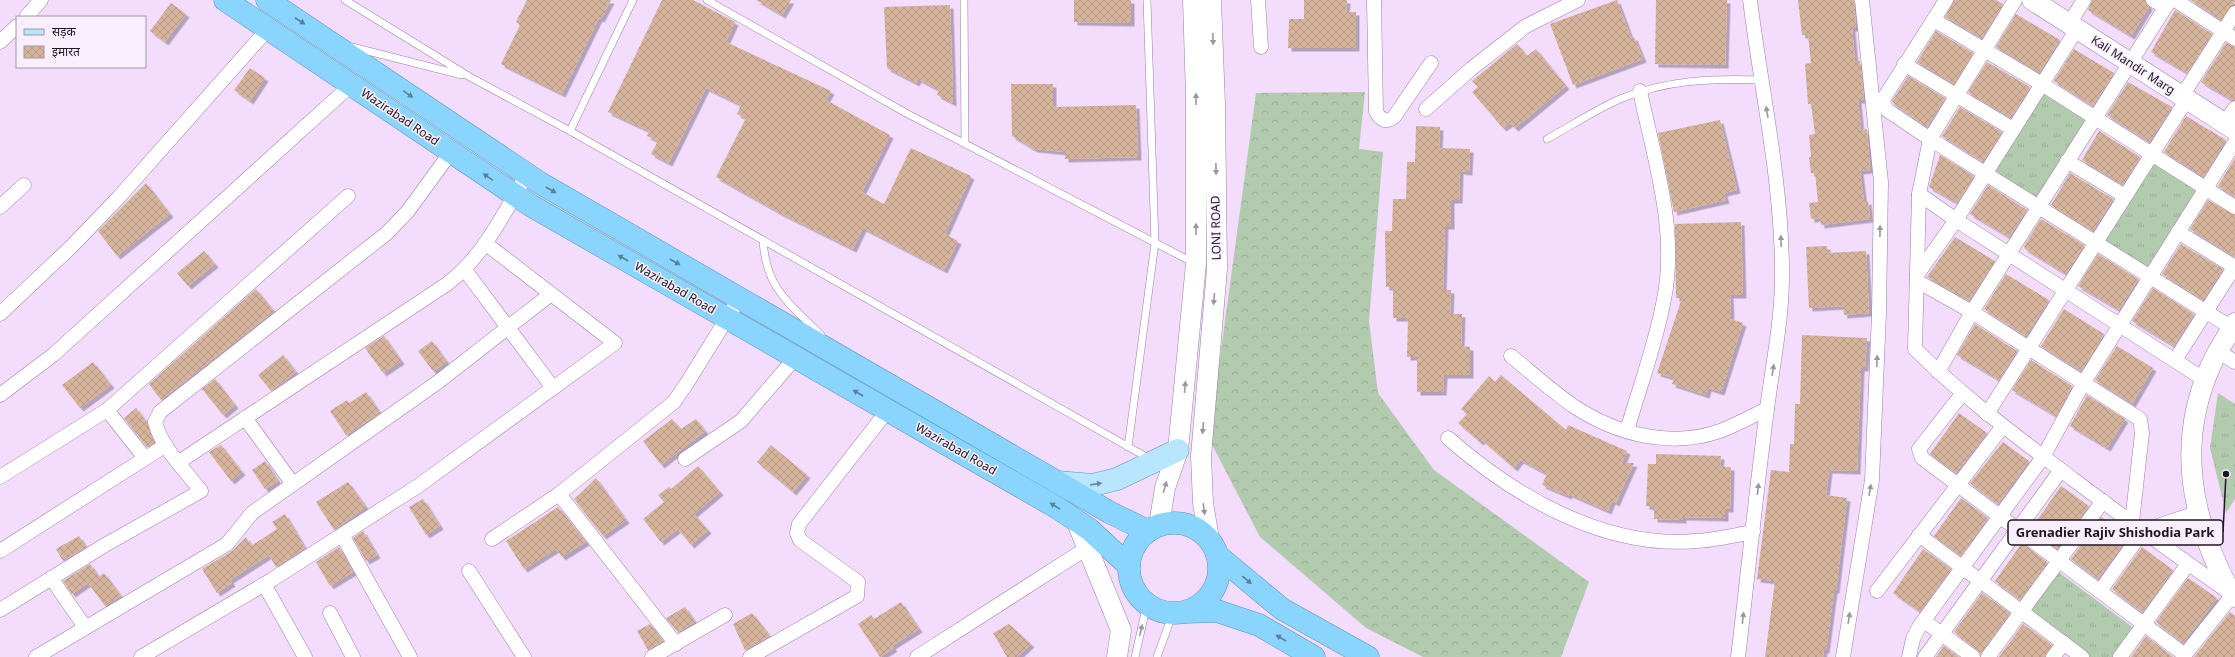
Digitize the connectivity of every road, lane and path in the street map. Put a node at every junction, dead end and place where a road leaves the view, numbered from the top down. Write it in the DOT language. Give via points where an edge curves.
graph roads {
  1 [pos="41,0"];
  2 [pos="226,0"];
  3 [pos="345,0"];
  4 [pos="633,0"];
  5 [pos="707,0"];
  6 [pos="964,0"];
  7 [pos="1147,0"];
  8 [pos="1193,0"];
  9 [pos="1211,0"];
  10 [pos="1258,0"];
  11 [pos="1374,0"];
  12 [pos="1578,0"];
  13 [pos="1750,0"];
  14 [pos="1862,0"];
  15 [pos="1946,0"];
  16 [pos="2015,0"];
  17 [pos="2032,0"];
  18 [pos="2084,0"];
  19 [pos="2165,2"];
  20 [pos="266,11"];
  21 [pos="2235,12"];
  22 [pos="27,16"];
  23 [pos="1934,20"];
  24 [pos="2073,26"];
  25 [pos="16,27"];
  26 [pos="2229,35"];
  27 [pos="0,42"];
  28 [pos="331,42"];
  29 [pos="1261,47"];
  30 [pos="1984,51"];
  31 [pos="2130,62"];
  32 [pos="1430,64"];
  33 [pos="1904,64"];
  34 [pos="470,77"];
  35 [pos="1762,80"];
  36 [pos="2042,84"];
  37 [pos="351,85"];
  38 [pos="1640,91"];
  39 [pos="1957,96"];
  40 [pos="2184,97"];
  41 [pos="1426,110"];
  42 [pos="2095,118"];
  43 [pos="2232,120"];
  44 [pos="1196,124"];
  45 [pos="1215,124"];
  46 [pos="2014,129"];
  47 [pos="570,131"];
  48 [pos="1547,139"];
  49 [pos="1930,139"];
  50 [pos="2235,142"];
  51 [pos="965,144"];
  52 [pos="451,152"];
  53 [pos="2152,154"];
  54 [pos="2067,161"];
  55 [pos="1986,172"];
  56 [pos="527,174"];
  57 [pos="24,185"];
  58 [pos="2206,188"];
  59 [pos="515,194"];
  60 [pos="1920,194"];
  61 [pos="348,196"];
  62 [pos="2125,196"];
  63 [pos="2039,206"];
  64 [pos="0,207"];
  65 [pos="2235,207"];
  66 [pos="1956,220"];
  67 [pos="2178,232"];
  68 [pos="764,240"];
  69 [pos="2096,242"];
  70 [pos="485,243"];
  71 [pos="1155,243"];
  72 [pos="2009,254"];
  73 [pos="1196,264"];
  74 [pos="2235,267"];
  75 [pos="465,270"];
  76 [pos="2150,276"];
  77 [pos="1917,278"];
  78 [pos="2066,290"];
  79 [pos="550,294"];
  80 [pos="739,299"];
  81 [pos="2206,311"];
  82 [pos="1972,312"];
  83 [pos="0,314"];
  84 [pos="727,318"];
  85 [pos="2120,325"];
  86 [pos="2234,325"];
  87 [pos="508,329"];
  88 [pos="2030,348"];
  89 [pos="2218,351"];
  90 [pos="1511,356"];
  91 [pos="796,357"];
  92 [pos="845,360"];
  93 [pos="2175,360"];
  94 [pos="2235,362"];
  95 [pos="1938,372"];
  96 [pos="2205,380"];
  97 [pos="2084,382"];
  98 [pos="553,388"];
  99 [pos="1962,394"];
  100 [pos="0,395"];
  101 [pos="1767,409"];
  102 [pos="106,410"];
  103 [pos="888,410"];
  104 [pos="1987,414"];
  105 [pos="245,418"];
  106 [pos="2003,426"];
  107 [pos="1627,431"];
  108 [pos="1448,438"];
  109 [pos="166,445"];
  110 [pos="1128,447"];
  111 [pos="1178,450"];
  112 [pos="2043,457"];
  113 [pos="145,458"];
  114 [pos="684,459"];
  115 [pos="179,462"];
  116 [pos="1155,462"];
  117 [pos="2061,470"];
  118 [pos="0,477"];
  119 [pos="1057,482"];
  120 [pos="293,484"];
  121 [pos="1957,484"];
  122 [pos="559,494"];
  123 [pos="2103,501"];
  124 [pos="2199,512"];
  125 [pos="2000,516"];
  126 [pos="1076,520"];
  127 [pos="2132,522"];
  128 [pos="1154,528"];
  129 [pos="2018,529"];
  130 [pos="2143,531"];
  131 [pos="1753,532"];
  132 [pos="342,535"];
  133 [pos="1919,535"];
  134 [pos="492,539"];
  135 [pos="1213,547"];
  136 [pos="1087,548"];
  137 [pos="0,551"];
  138 [pos="2060,561"];
  139 [pos="2188,564"];
  140 [pos="1129,566"];
  141 [pos="1963,567"];
  142 [pos="469,571"];
  143 [pos="51,578"];
  144 [pos="1981,581"];
  145 [pos="264,584"];
  146 [pos="1876,591"];
  147 [pos="2100,591"];
  148 [pos="2234,594"];
  149 [pos="1147,604"];
  150 [pos="0,610"];
  151 [pos="2022,612"];
  152 [pos="330,613"];
  153 [pos="1178,613"];
  154 [pos="725,615"];
  155 [pos="1924,621"];
  156 [pos="2144,624"];
  157 [pos="85,627"];
  158 [pos="1942,634"];
  159 [pos="2064,643"];
  160 [pos="676,644"];
  161 [pos="2184,656"];
  162 [pos="36,657"];
  163 [pos="141,657"];
  164 [pos="306,657"];
  165 [pos="353,657"];
  166 [pos="410,657"];
  167 [pos="524,657"];
  168 [pos="652,657"];
  169 [pos="750,657"];
  170 [pos="918,657"];
  171 [pos="1117,657"];
  172 [pos="1135,657"];
  173 [pos="1157,657"];
  174 [pos="1314,657"];
  175 [pos="1368,657"];
  176 [pos="1738,657"];
  177 [pos="1843,657"];
  178 [pos="1909,657"];
  179 [pos="1926,657"];
  180 [pos="1973,657"];
  181 [pos="1988,657"];
  182 [pos="2054,657"];
  183 [pos="2082,657"];
  184 [pos="2120,657"];
  1 -- 22 [label="street"];
  2 -- 20 [label="highway, Wazirabad Road"];
  3 -- 34 [label="lane"];
  4 -- 47 [label="lane"];
  5 -- 51 [label="lane"];
  6 -- 51 [label="lane"];
  7 -- 71 [label="lane"];
  44 -- 8 [label="street, LONI ROAD, one-way"];
  9 -- 45 [label="street, LONI ROAD, one-way"];
  10 -- 29 [label="street"];
  11 -- 32 [label="street" via="1378,116 1383,120 1394,117"];
  12 -- 41 [label="street" via="1526,26 1471,69"];
  13 -- 35 [label="street"];
  177 -- 14 [label="street, one-way" via="1872,480 1879,313 1881,182"];
  15 -- 23 [label="street"];
  16 -- 30 [label="street"];
  17 -- 24 [label="street, Kali Mandir Marg"];
  18 -- 24 [label="street"];
  19 -- 26 [label="street"];
  19 -- 31 [label="street"];
  20 -- 28 [label="highway, Wazirabad Road, one-way"];
  20 -- 37 [label="highway, Wazirabad Road"];
  20 -- 83 [label="street" via="119,197"];
  21 -- 26 [label="street"];
  23 -- 30 [label="street"];
  23 -- 33 [label="street"];
  24 -- 31 [label="street, Kali Mandir Marg"];
  24 -- 36 [label="street"];
  25 -- 27 [label="street"];
  26 -- 40 [label="street"];
  28 -- 34 [label="lane"];
  28 -- 56 [label="highway, Wazirabad Road, one-way"];
  30 -- 36 [label="street"];
  30 -- 39 [label="street"];
  31 -- 40 [label="street, Kali Mandir Marg"];
  31 -- 42 [label="street"];
  33 -- 39 [label="street"];
  33 -- 49 [label="street" via="1884,98 1884,106"];
  34 -- 47 [label="lane"];
  35 -- 38 [label="lane" via="1722,78"];
  101 -- 35 [label="street, one-way" via="1779,337 1782,268 1774,153"];
  36 -- 42 [label="street"];
  36 -- 46 [label="street"];
  37 -- 52 [label="highway, Wazirabad Road"];
  37 -- 100 [label="street" via="53,355"];
  38 -- 48 [label="lane"];
  38 -- 107 [label="street" via="1665,212 1668,255 1664,299"];
  39 -- 46 [label="street"];
  39 -- 49 [label="street"];
  40 -- 43 [label="street, Kali Mandir Marg"];
  40 -- 53 [label="street"];
  42 -- 53 [label="street"];
  42 -- 54 [label="street"];
  44 -- 45 [label="street"];
  73 -- 44 [label="street, LONI ROAD, one-way"];
  45 -- 135 [label="street, LONI ROAD, one-way" via="1217,269 1201,456 1203,503"];
  46 -- 55 [label="street"];
  47 -- 68 [label="lane"];
  49 -- 55 [label="street"];
  49 -- 60 [label="street"];
  50 -- 58 [label="street"];
  51 -- 71 [label="lane"];
  59 -- 52 [label="highway, Wazirabad Road, one-way"];
  52 -- 109 [label="street" via="408,211 387,233 160,412 155,422"];
  53 -- 58 [label="street"];
  53 -- 62 [label="street"];
  54 -- 62 [label="street"];
  54 -- 63 [label="street"];
  55 -- 63 [label="street"];
  55 -- 66 [label="street"];
  56 -- 59 [label="street"];
  56 -- 80 [label="highway, Wazirabad Road, one-way"];
  57 -- 64 [label="street"];
  58 -- 65 [label="street"];
  58 -- 67 [label="street"];
  59 -- 70 [label="street"];
  84 -- 59 [label="highway, Wazirabad Road, one-way"];
  60 -- 66 [label="street"];
  60 -- 77 [label="street"];
  61 -- 102 [label="street"];
  62 -- 69 [label="street"];
  63 -- 69 [label="street"];
  63 -- 72 [label="street"];
  66 -- 72 [label="street"];
  66 -- 77 [label="street"];
  67 -- 74 [label="street"];
  67 -- 76 [label="street"];
  68 -- 92 [label="lane" via="767,270 777,290"];
  68 -- 110 [label="lane"];
  69 -- 76 [label="street"];
  69 -- 78 [label="street"];
  70 -- 75 [label="street"];
  70 -- 79 [label="street"];
  71 -- 73 [label="lane"];
  71 -- 110 [label="lane"];
  72 -- 78 [label="street"];
  72 -- 82 [label="street"];
  111 -- 73 [label="street, LONI ROAD, one-way"];
  74 -- 81 [label="street"];
  75 -- 87 [label="street"];
  75 -- 105 [label="street"];
  76 -- 81 [label="street"];
  76 -- 85 [label="street"];
  77 -- 82 [label="street"];
  77 -- 95 [label="street" via="1915,349"];
  78 -- 85 [label="street"];
  78 -- 88 [label="street"];
  79 -- 87 [label="street"];
  79 -- 98 [label="street" via="615,343"];
  80 -- 84 [label="street"];
  80 -- 92 [label="highway, Wazirabad Road"];
  81 -- 86 [label="street"];
  81 -- 93 [label="street"];
  82 -- 88 [label="street"];
  82 -- 95 [label="street"];
  84 -- 91 [label="highway, Wazirabad Road"];
  84 -- 122 [label="street" via="674,402"];
  85 -- 93 [label="street"];
  85 -- 97 [label="street"];
  86 -- 89 [label="street"];
  87 -- 98 [label="street"];
  87 -- 120 [label="street" via="438,382"];
  88 -- 97 [label="street"];
  88 -- 104 [label="street"];
  89 -- 94 [label="street"];
  89 -- 96 [label="street"];
  90 -- 107 [label="street" via="1575,407"];
  103 -- 91 [label="highway, Wazirabad Road, one-way"];
  91 -- 114 [label="street" via="740,421"];
  92 -- 119 [label="highway, Wazirabad Road"];
  93 -- 96 [label="street"];
  95 -- 99 [label="street"];
  96 -- 124 [label="street" via="2196,405 2190,454 2193,490"];
  97 -- 112 [label="street"];
  97 -- 127 [label="street" via="2140,419 2142,433"];
  98 -- 132 [label="street" via="418,486"];
  99 -- 104 [label="street"];
  99 -- 121 [label="street" via="1919,449 1922,458"];
  101 -- 107 [label="street" via="1721,431 1680,440"];
  131 -- 101 [label="street, one-way"];
  102 -- 113 [label="street"];
  102 -- 118 [label="street"];
  126 -- 103 [label="highway, Wazirabad Road, one-way"];
  103 -- 169 [label="street" via="799,524 797,533 800,540 858,582 857,596"];
  104 -- 106 [label="street"];
  105 -- 115 [label="street"];
  105 -- 120 [label="street"];
  106 -- 112 [label="street"];
  106 -- 121 [label="street"];
  108 -- 131 [label="street" via="1473,460 1531,500 1563,515 1623,536 1647,540 1696,541"];
  109 -- 113 [label="street"];
  109 -- 115 [label="street"];
  110 -- 116 [label="lane"];
  111 -- 116 [label="main road"];
  128 -- 111 [label="street, LONI ROAD, one-way"];
  112 -- 117 [label="street"];
  112 -- 125 [label="street"];
  113 -- 137 [label="street"];
  115 -- 143 [label="street" via="201,491"];
  119 -- 116 [label="main road, one-way" via="1093,485 1117,479"];
  117 -- 123 [label="street"];
  117 -- 129 [label="street"];
  119 -- 128 [label="highway, Wazirabad Road" via="1109,512"];
  120 -- 157 [label="street" via="252,513 221,548"];
  121 -- 125 [label="street"];
  121 -- 133 [label="street"];
  122 -- 134 [label="street"];
  122 -- 160 [label="street"];
  123 -- 127 [label="street"];
  123 -- 138 [label="street"];
  124 -- 130 [label="street"];
  124 -- 148 [label="street" via="2214,557"];
  125 -- 129 [label="street"];
  125 -- 141 [label="street"];
  126 -- 136 [label="street"];
  126 -- 140 [label="highway, Wazirabad Road"];
  127 -- 130 [label="street"];
  128 -- 135 [label="highway" via="1182,524 1194,528"];
  128 -- 140 [label="highway" via="1138,540 1131,552"];
  129 -- 138 [label="street"];
  129 -- 144 [label="street"];
  130 -- 139 [label="street"];
  130 -- 147 [label="street"];
  176 -- 131 [label="street, one-way"];
  132 -- 145 [label="street"];
  132 -- 166 [label="street"];
  133 -- 141 [label="street"];
  133 -- 146 [label="street"];
  135 -- 153 [label="highway" via="1219,574 1213,591 1201,605"];
  135 -- 175 [label="highway, one-way" via="1282,609"];
  136 -- 170 [label="street"];
  136 -- 171 [label="street" via="1121,630"];
  138 -- 147 [label="street"];
  138 -- 151 [label="street"];
  139 -- 148 [label="street"];
  139 -- 156 [label="street"];
  140 -- 149 [label="highway" via="1131,584"];
  141 -- 144 [label="street"];
  141 -- 155 [label="street"];
  142 -- 167 [label="street"];
  143 -- 150 [label="street"];
  143 -- 157 [label="street"];
  144 -- 151 [label="street"];
  144 -- 158 [label="street"];
  145 -- 163 [label="street"];
  145 -- 164 [label="street"];
  147 -- 156 [label="street"];
  148 -- 161 [label="street"];
  149 -- 153 [label="highway" via="1159,611"];
  172 -- 149 [label="lane, one-way"];
  151 -- 159 [label="street"];
  151 -- 181 [label="street"];
  152 -- 165 [label="street"];
  153 -- 173 [label="lane"];
  174 -- 153 [label="highway, one-way" via="1259,625 1217,611"];
  154 -- 160 [label="street"];
  155 -- 158 [label="street"];
  155 -- 178 [label="street" via="1913,639"];
  156 -- 161 [label="street"];
  156 -- 184 [label="street"];
  157 -- 162 [label="street"];
  158 -- 179 [label="street"];
  158 -- 180 [label="street"];
  159 -- 182 [label="street"];
  159 -- 183 [label="street"];
  160 -- 168 [label="street"];
}
